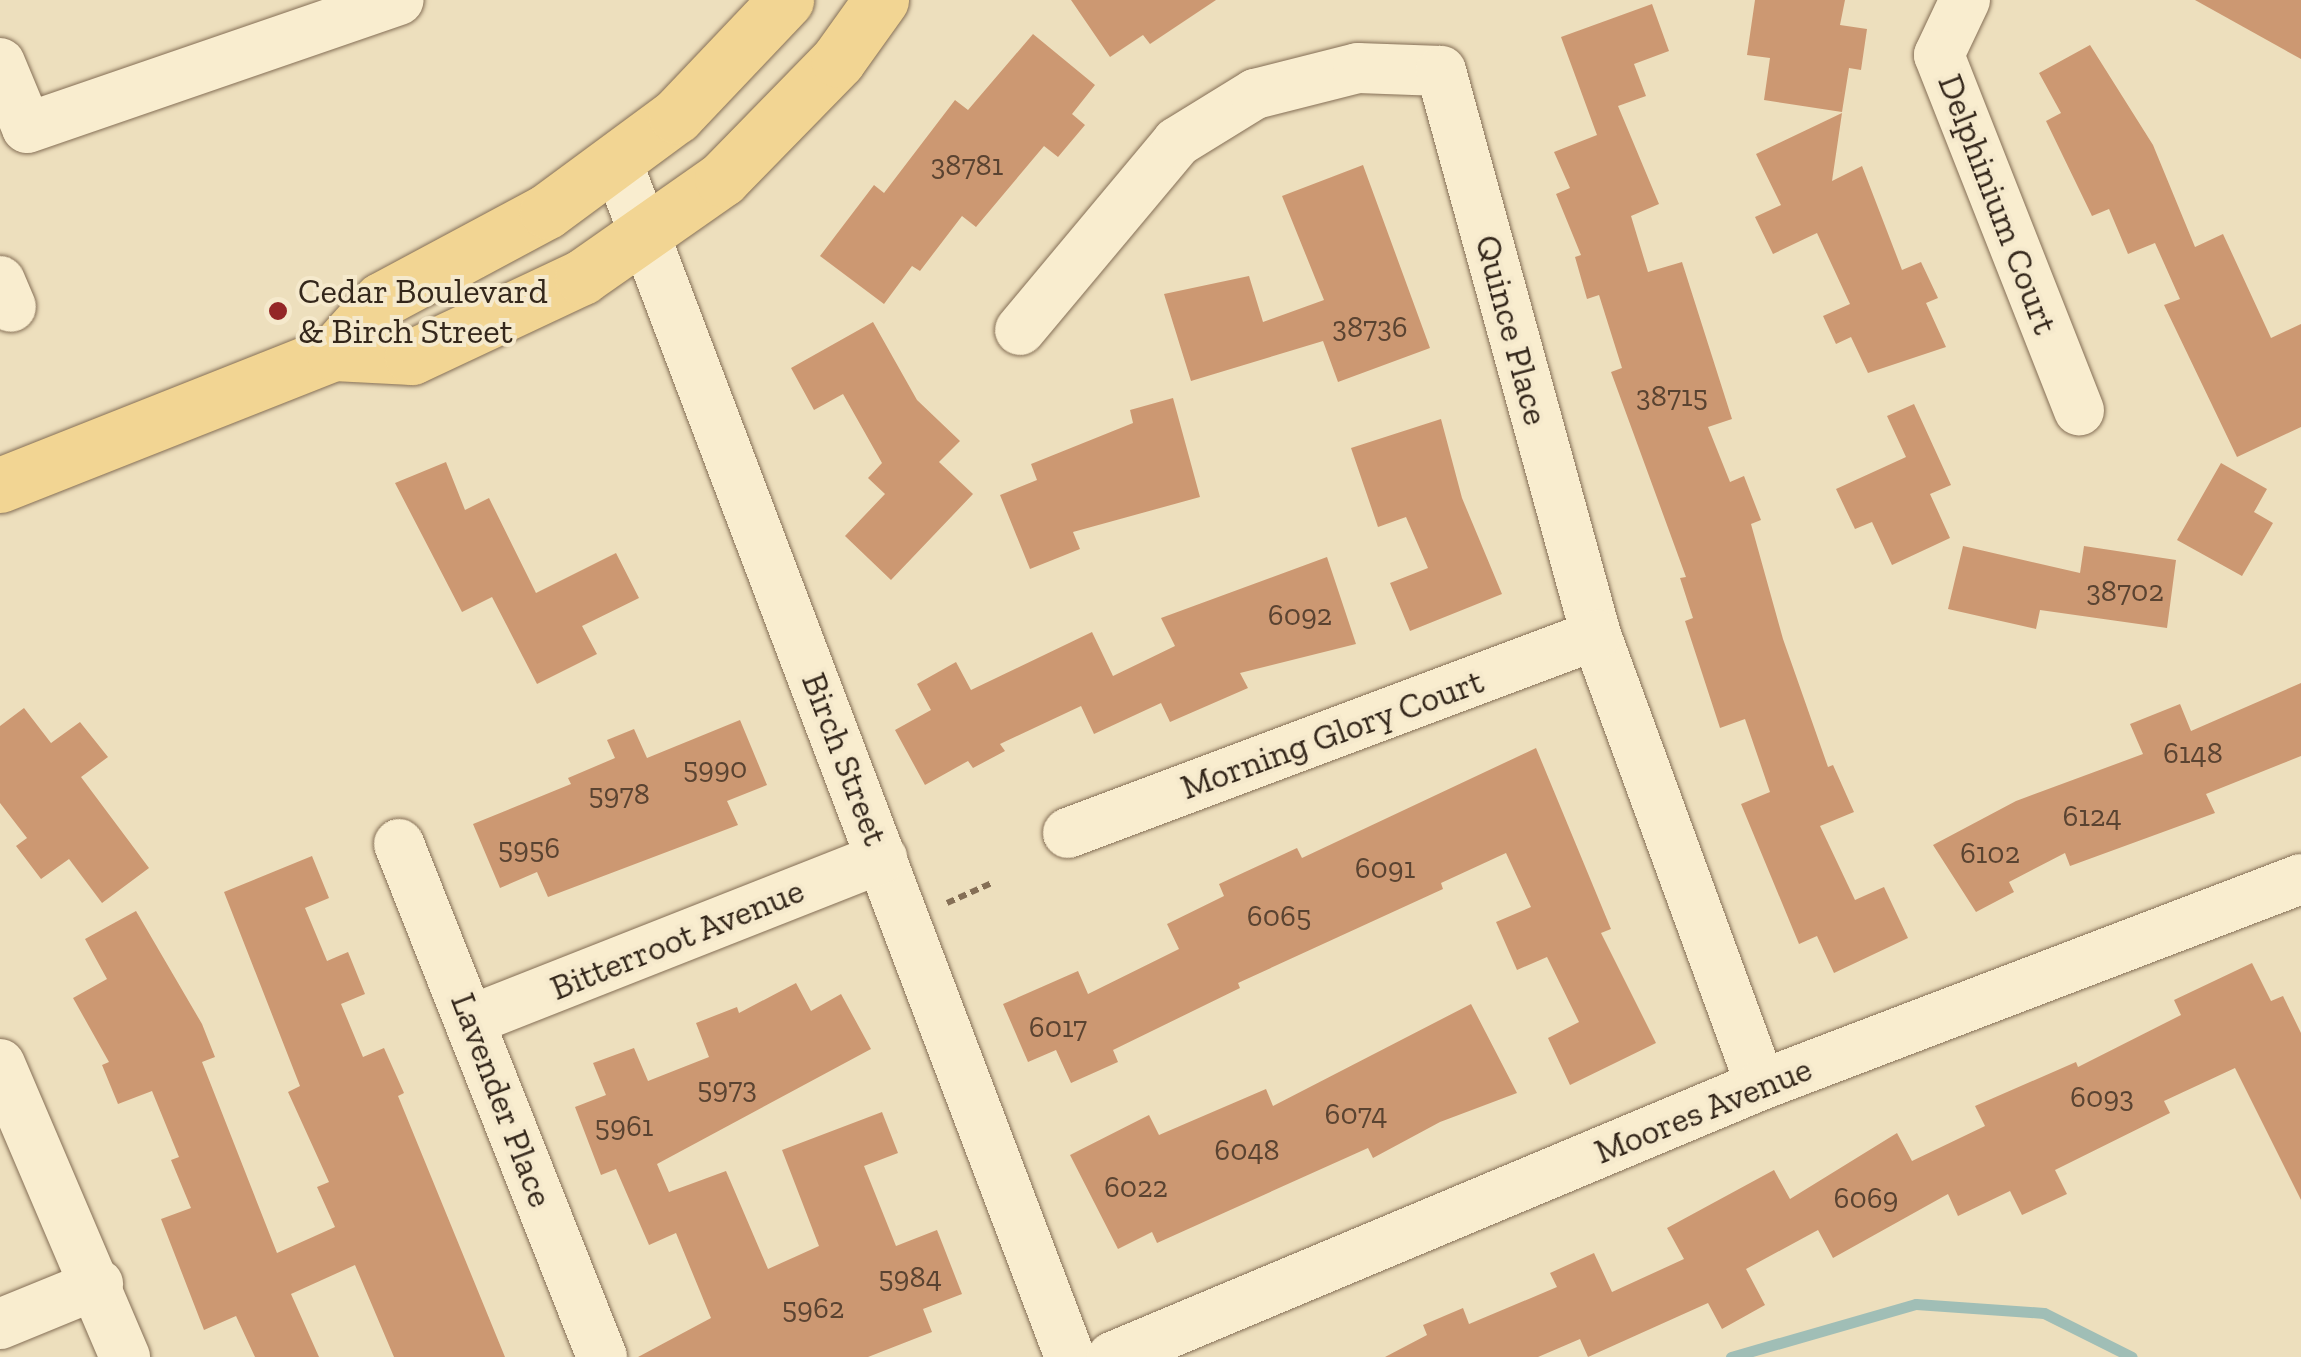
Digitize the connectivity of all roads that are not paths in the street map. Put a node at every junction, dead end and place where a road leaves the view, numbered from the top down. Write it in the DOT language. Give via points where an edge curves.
graph roads {
  1 [pos="399,0"];
  2 [pos="786,0"];
  3 [pos="881,0"];
  4 [pos="1964,0"];
  5 [pos="0,63"];
  6 [pos="617,162"];
  7 [pos="646,238"];
  8 [pos="1020,330"];
  9 [pos="334,353"];
  10 [pos="2079,410"];
  11 [pos="0,485"];
  12 [pos="1596,636"];
  13 [pos="1068,832"];
  14 [pos="399,844"];
  15 [pos="882,858"];
  16 [pos="2301,879"];
  17 [pos="472,1020"];
  18 [pos="0,1064"];
  19 [pos="1760,1085"];
  20 [pos="98,1284"];
  21 [pos="0,1324"];
  22 [pos="125,1357"];
  23 [pos="602,1357"];
  24 [pos="1070,1357"];
  25 [pos="1112,1357"];
  1 -- 5 [label="street" via="27,128"];
  2 -- 6 [label="main road" via="729,66"];
  3 -- 7 [label="main road" via="785,120"];
  4 -- 10 [label="street, Delphinium Court" via="1939,55"];
  6 -- 7 [label="street, Birch Street"];
  6 -- 9 [label="main road" via="482,250 381,300"];
  7 -- 9 [label="main road" via="515,312 412,357"];
  7 -- 15 [label="street, Birch Street"];
  8 -- 12 [label="street, Quince Place" via="1177,142 1255,94 1358,68 1441,71"];
  9 -- 11 [label="main road"];
  12 -- 13 [label="street, Morning Glory Court"];
  12 -- 19 [label="street, Quince Place"];
  14 -- 17 [label="street, Lavender Place"];
  15 -- 17 [label="street, Bitterroot Avenue"];
  15 -- 24 [label="street, Birch Street"];
  16 -- 19 [label="street, Moores Avenue"];
  17 -- 23 [label="street, Lavender Place"];
  18 -- 20 [label="street"];
  19 -- 25 [label="street, Moores Avenue"];
  20 -- 21 [label="street"];
  20 -- 22 [label="street"];
}
